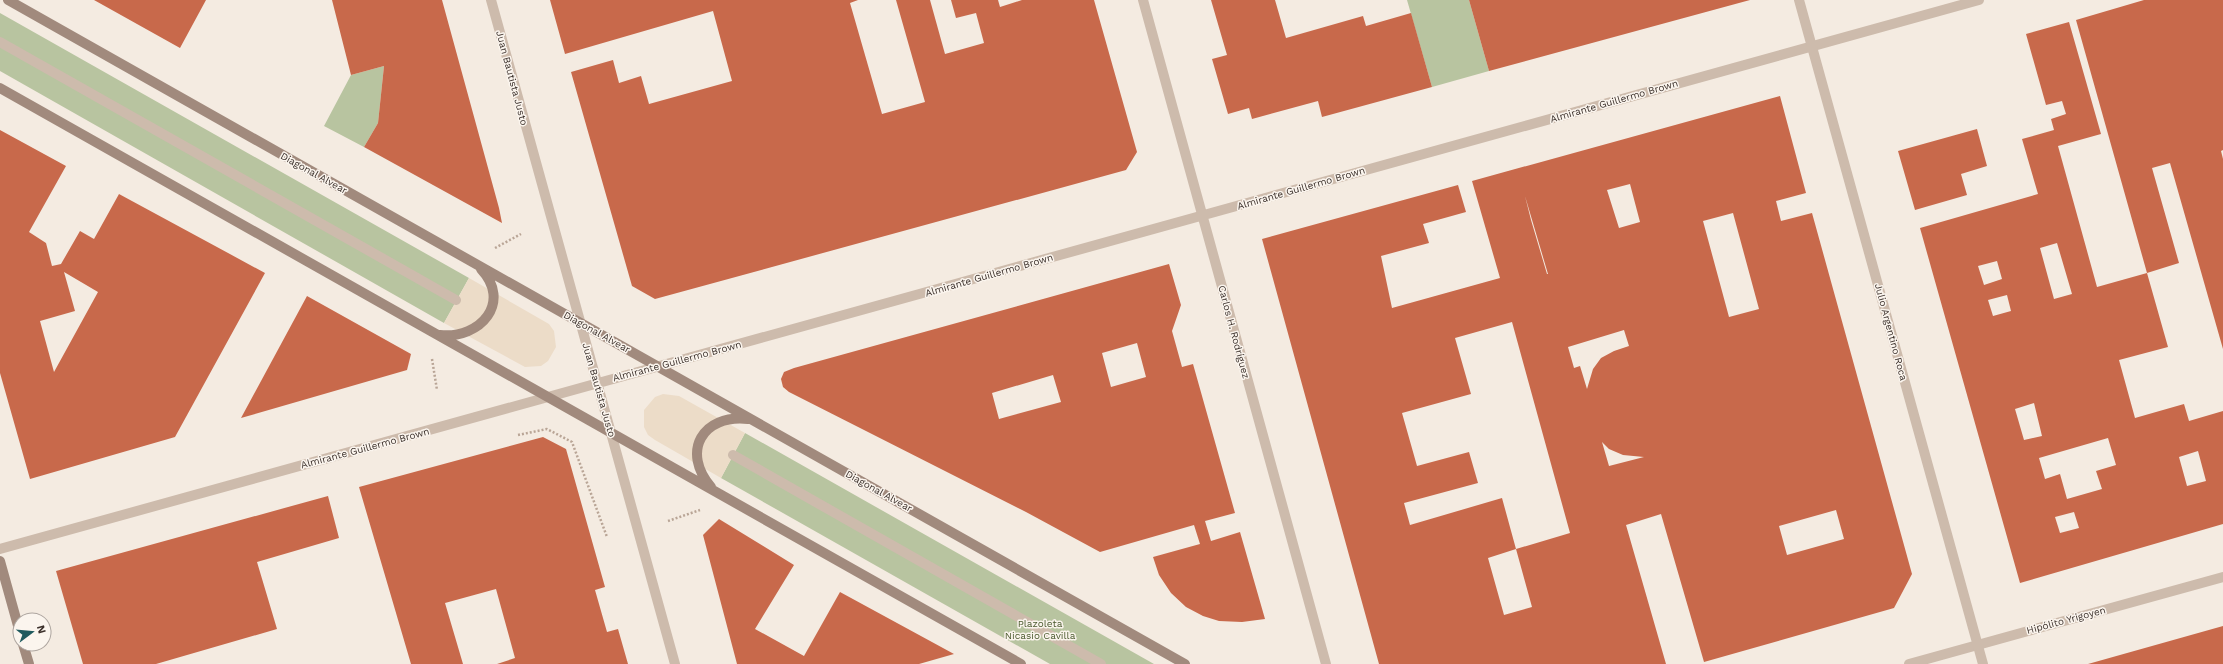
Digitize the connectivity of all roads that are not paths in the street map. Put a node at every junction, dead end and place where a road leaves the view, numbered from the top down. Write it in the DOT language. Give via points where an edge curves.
graph roads {
  1 [pos="8,0"];
  2 [pos="490,0"];
  3 [pos="1143,0"];
  4 [pos="1799,0"];
  5 [pos="1979,0"];
  6 [pos="0,42"];
  7 [pos="1812,46"];
  8 [pos="0,88"];
  9 [pos="1202,215"];
  10 [pos="476,264"];
  11 [pos="456,300"];
  12 [pos="580,322"];
  13 [pos="438,334"];
  14 [pos="658,367"];
  15 [pos="597,383"];
  16 [pos="548,397"];
  17 [pos="752,420"];
  18 [pos="611,433"];
  19 [pos="733,455"];
  20 [pos="714,490"];
  21 [pos="0,549"];
  22 [pos="0,561"];
  23 [pos="2223,577"];
  24 [pos="14,612"];
  25 [pos="1978,645"];
  26 [pos="25,652"];
  27 [pos="29,664"];
  28 [pos="675,664"];
  29 [pos="1021,664"];
  30 [pos="1101,664"];
  31 [pos="1186,664"];
  32 [pos="1326,664"];
  33 [pos="1909,664"];
  34 [pos="1983,664"];
  1 -- 10 [label="main road, Diagonal Alvear"];
  2 -- 12 [label="street, Juan Bautista Justo"];
  3 -- 9 [label="street, Carlos H. Rodríguez"];
  4 -- 7 [label="street, Julio Argentino Roca"];
  5 -- 7 [label="street, Almirante Guillermo Brown"];
  6 -- 11 [label="street"];
  7 -- 9 [label="street, Almirante Guillermo Brown"];
  7 -- 25 [label="street, Julio Argentino Roca"];
  8 -- 13 [label="main road"];
  9 -- 14 [label="street, Almirante Guillermo Brown"];
  9 -- 32 [label="street, Carlos H. Rodríguez"];
  10 -- 12 [label="main road, Diagonal Alvear"];
  10 -- 13 [label="main road" via="491,284 492,307 487,318 472,331 451,336"];
  12 -- 14 [label="main road, Diagonal Alvear"];
  12 -- 15 [label="street, Juan Bautista Justo"];
  13 -- 16 [label="main road"];
  14 -- 15 [label="street, Almirante Guillermo Brown"];
  14 -- 17 [label="main road, Diagonal Alvear"];
  15 -- 16 [label="street, Almirante Guillermo Brown"];
  15 -- 18 [label="street, Juan Bautista Justo"];
  16 -- 18 [label="main road"];
  16 -- 21 [label="street, Almirante Guillermo Brown"];
  17 -- 20 [label="main road" via="734,418 714,423 705,432 698,451 699,466 706,482"];
  17 -- 31 [label="main road, Diagonal Alvear"];
  18 -- 20 [label="main road"];
  18 -- 28 [label="street, Juan Bautista Justo"];
  19 -- 30 [label="street"];
  20 -- 29 [label="main road"];
  22 -- 24 [label="main road"];
  23 -- 25 [label="street, Hipólito Yrigoyen"];
  25 -- 33 [label="street, Hipólito Yrigoyen"];
  25 -- 34 [label="street, Julio Argentino Roca"];
  26 -- 27 [label="main road"];
}
